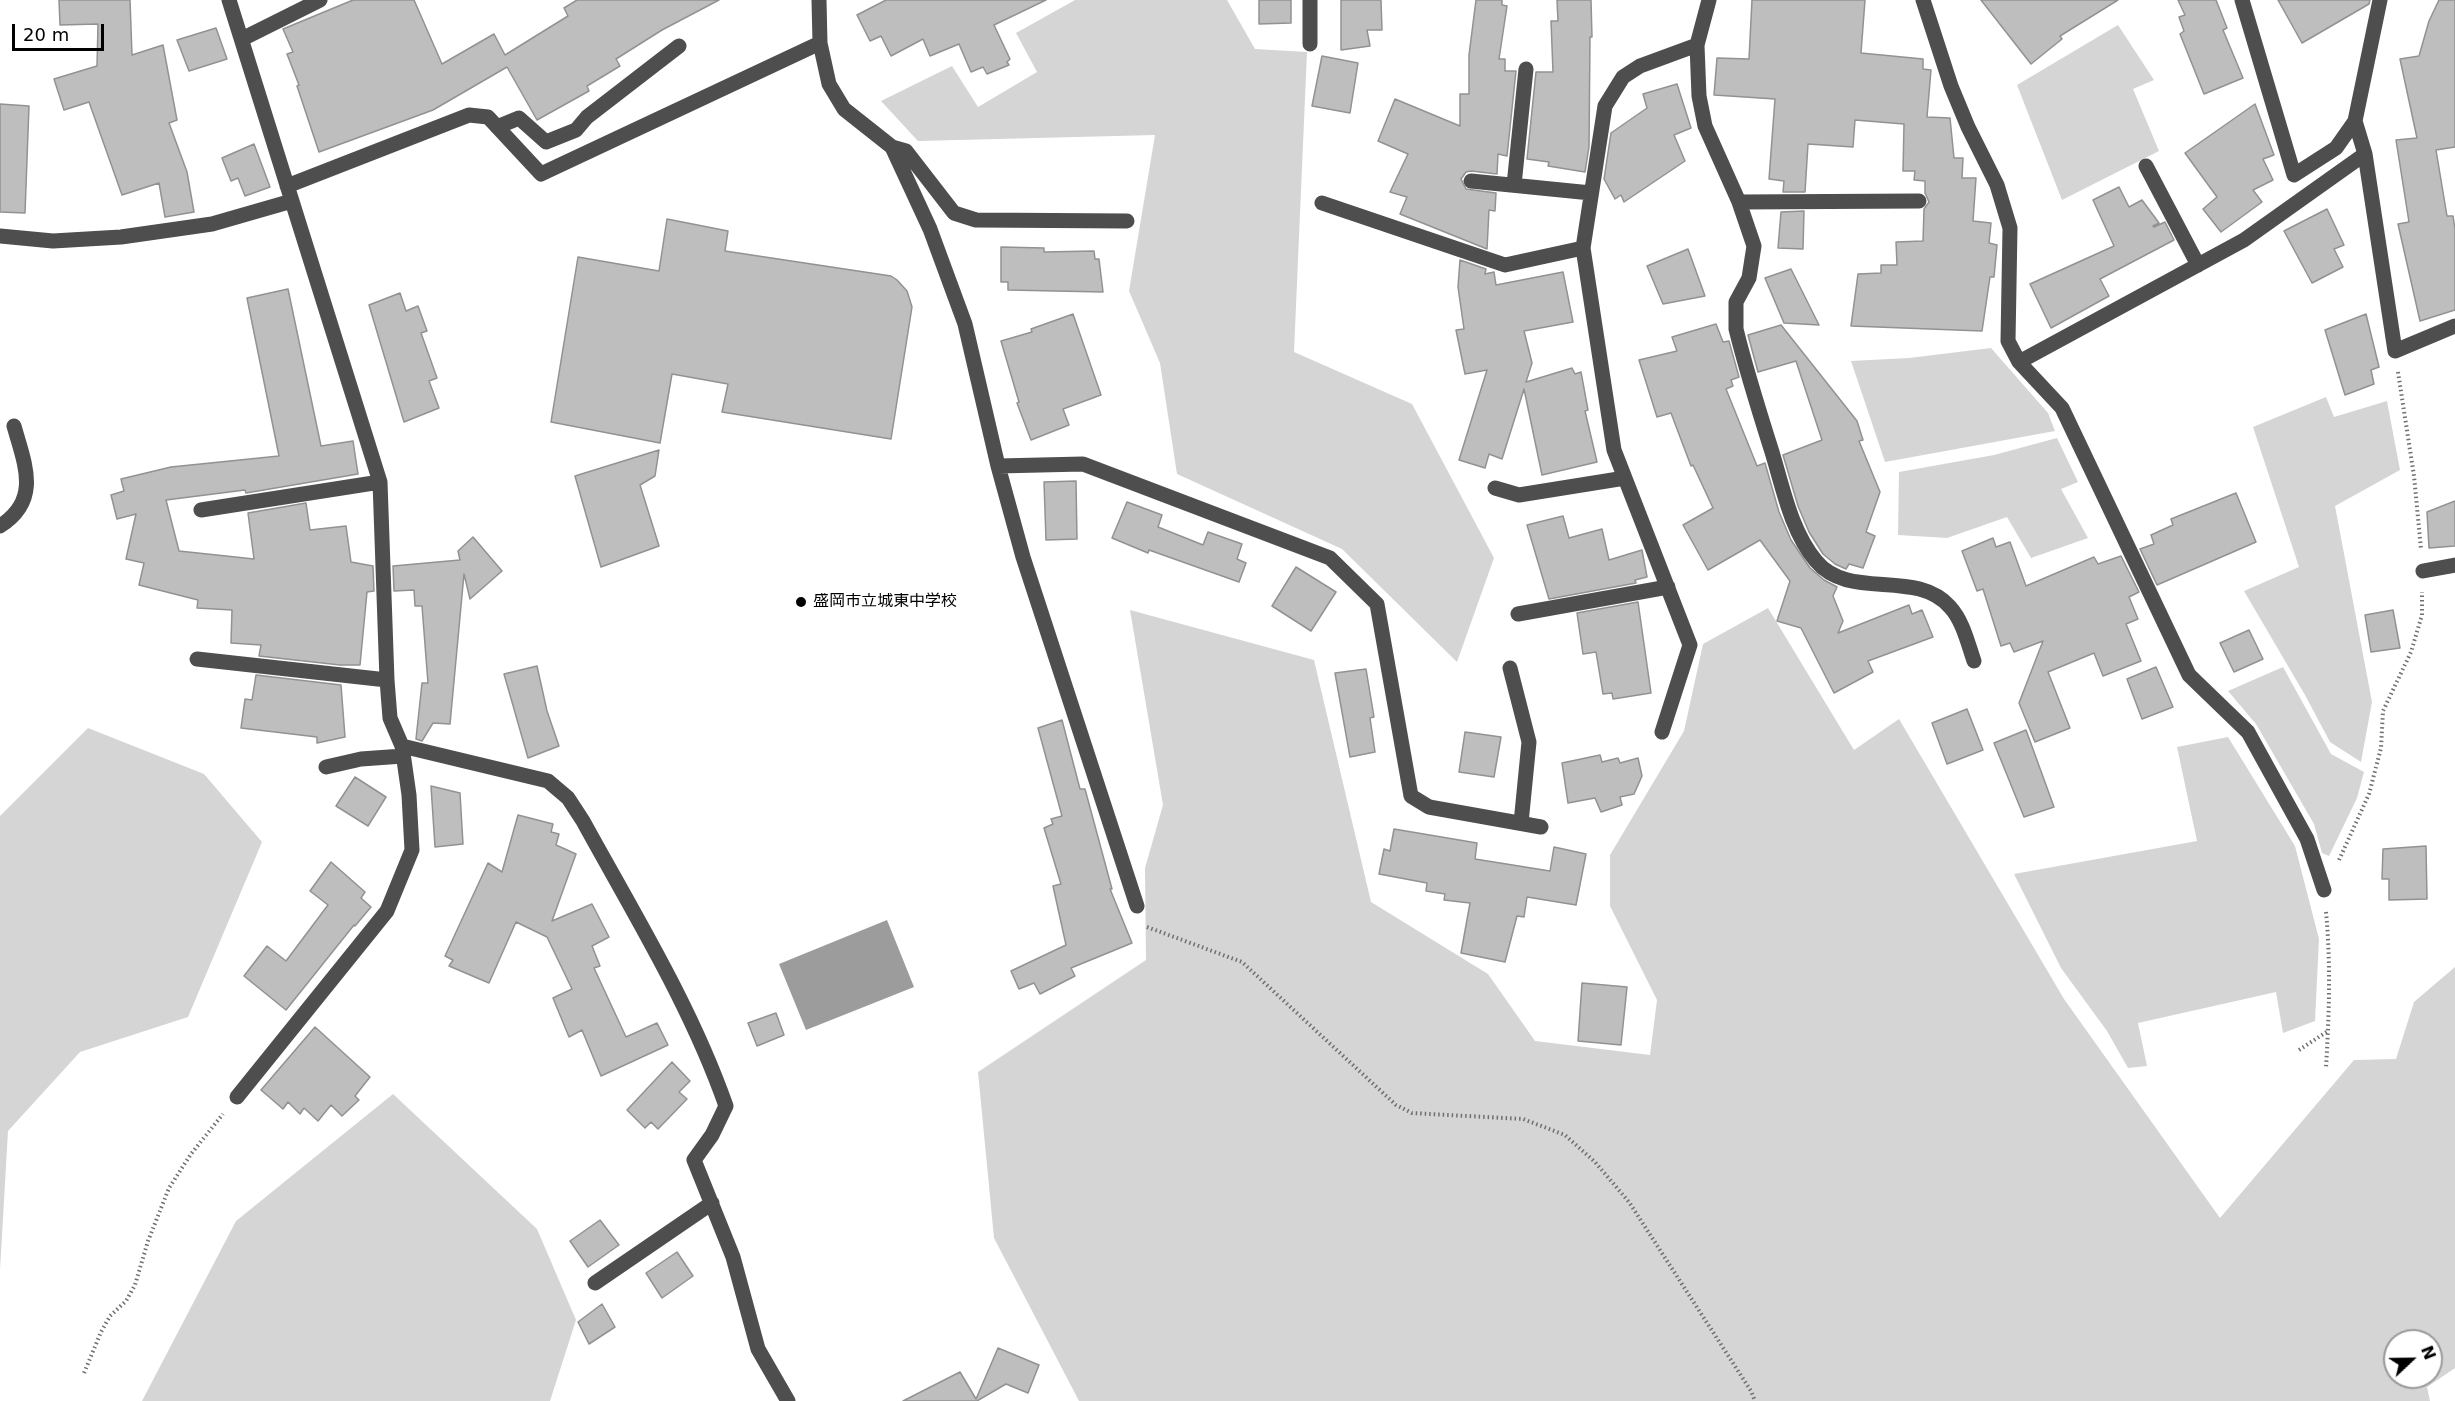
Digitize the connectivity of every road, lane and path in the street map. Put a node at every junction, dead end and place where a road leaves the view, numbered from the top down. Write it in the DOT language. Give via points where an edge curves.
graph roads {
  1 [pos="229,0"];
  2 [pos="320,0"];
  3 [pos="819,0"];
  4 [pos="1310,0"];
  5 [pos="1709,0"];
  6 [pos="1923,0"];
  7 [pos="2242,0"];
  8 [pos="2380,0"];
  9 [pos="242,39"];
  10 [pos="820,43"];
  11 [pos="1310,44"];
  12 [pos="1697,45"];
  13 [pos="679,46"];
  14 [pos="1526,69"];
  15 [pos="2355,121"];
  16 [pos="497,127"];
  17 [pos="892,147"];
  18 [pos="2365,154"];
  19 [pos="2146,166"];
  20 [pos="1471,181"];
  21 [pos="1514,185"];
  22 [pos="1591,193"];
  23 [pos="290,194"];
  24 [pos="1919,201"];
  25 [pos="1738,202"];
  26 [pos="1322,203"];
  27 [pos="1127,221"];
  28 [pos="0,236"];
  29 [pos="1583,248"];
  30 [pos="2198,266"];
  31 [pos="2455,326"];
  32 [pos="2395,351"];
  33 [pos="2019,362"];
  34 [pos="14,426"];
  35 [pos="998,466"];
  36 [pos="1625,478"];
  37 [pos="380,482"];
  38 [pos="1495,488"];
  39 [pos="201,510"];
  40 [pos="0,526"];
  41 [pos="2455,565"];
  42 [pos="2423,571"];
  43 [pos="1668,587"];
  44 [pos="1518,614"];
  45 [pos="197,658"];
  46 [pos="1974,661"];
  47 [pos="1510,668"];
  48 [pos="387,680"];
  49 [pos="1662,732"];
  50 [pos="403,751"];
  51 [pos="326,767"];
  52 [pos="1521,823"];
  53 [pos="1541,827"];
  54 [pos="2324,890"];
  55 [pos="1137,906"];
  56 [pos="2328,1031"];
  57 [pos="2299,1050"];
  58 [pos="2326,1068"];
  59 [pos="237,1097"];
  60 [pos="712,1203"];
  61 [pos="595,1283"];
  62 [pos="84,1373"];
  63 [pos="788,1401"];
  64 [pos="1755,1401"];
  1 -- 9 [label="street"];
  2 -- 9 [label="street"];
  3 -- 10 [label="street"];
  4 -- 11 [label="street"];
  5 -- 12 [label="street"];
  6 -- 33 [label="street" via="1951,86 2004,206 2011,244 2008,341"];
  7 -- 15 [label="street" via="2294,175 2336,148"];
  8 -- 15 [label="street"];
  9 -- 23 [label="street"];
  10 -- 16 [label="street" via="541,174"];
  10 -- 17 [label="street" via="829,84 844,109"];
  12 -- 22 [label="street" via="1623,76 1605,106"];
  12 -- 25 [label="street" via="1699,96 1706,126"];
  13 -- 16 [label="street" via="587,117 576,130 546,142 519,118"];
  14 -- 21 [label="street"];
  15 -- 18 [label="street"];
  16 -- 23 [label="street" via="488,117 469,115"];
  17 -- 27 [label="street" via="906,151 954,213 976,220"];
  17 -- 35 [label="street" via="930,229 965,324"];
  18 -- 30 [label="street" via="2244,240"];
  18 -- 32 [label="street"];
  19 -- 30 [label="street"];
  20 -- 21 [label="street"];
  21 -- 22 [label="street"];
  22 -- 29 [label="street"];
  23 -- 28 [label="street" via="212,224 121,237 53,241"];
  23 -- 37 [label="street"];
  24 -- 25 [label="street"];
  25 -- 46 [label="street" via="1754,246 1749,278 1736,302 1736,329 1794,522 1817,562 1836,576 1871,584 1911,586 1938,595 1952,609"];
  26 -- 29 [label="street" via="1505,265"];
  29 -- 36 [label="street" via="1614,450"];
  30 -- 33 [label="street"];
  31 -- 32 [label="street"];
  32 -- 42 [label="path" via="2414,476"];
  33 -- 54 [label="street" via="2062,408 2189,675 2248,732 2307,839"];
  34 -- 40 [label="street" via="28,489 15,516"];
  35 -- 52 [label="street" via="1083,464 1330,558 1377,604 1410,796 1428,807"];
  35 -- 55 [label="street" via="1023,557"];
  36 -- 38 [label="street" via="1519,495"];
  36 -- 43 [label="street"];
  37 -- 39 [label="street"];
  37 -- 48 [label="street"];
  41 -- 42 [label="street"];
  42 -- 54 [label="path" via="2422,615 2411,652 2383,711 2381,748 2369,794"];
  43 -- 44 [label="street"];
  43 -- 49 [label="street" via="1690,645"];
  45 -- 48 [label="street"];
  47 -- 52 [label="street" via="1529,742"];
  48 -- 50 [label="street" via="390,718"];
  50 -- 51 [label="street"];
  50 -- 59 [label="street" via="412,850 387,911"];
  50 -- 60 [label="street" via="548,781 568,798 683,1004 726,1106 712,1136 694,1160"];
  52 -- 53 [label="street"];
  54 -- 56 [label="path" via="2329,946"];
  55 -- 64 [label="path" via="1145,927 1242,962 1396,1106 1412,1113 1523,1119 1565,1135 1595,1162 1629,1202"];
  56 -- 57 [label="path"];
  56 -- 58 [label="path"];
  59 -- 62 [label="path" via="169,1188 135,1285 126,1301 110,1316"];
  60 -- 61 [label="street"];
  60 -- 63 [label="street" via="733,1257 758,1349"];
}
